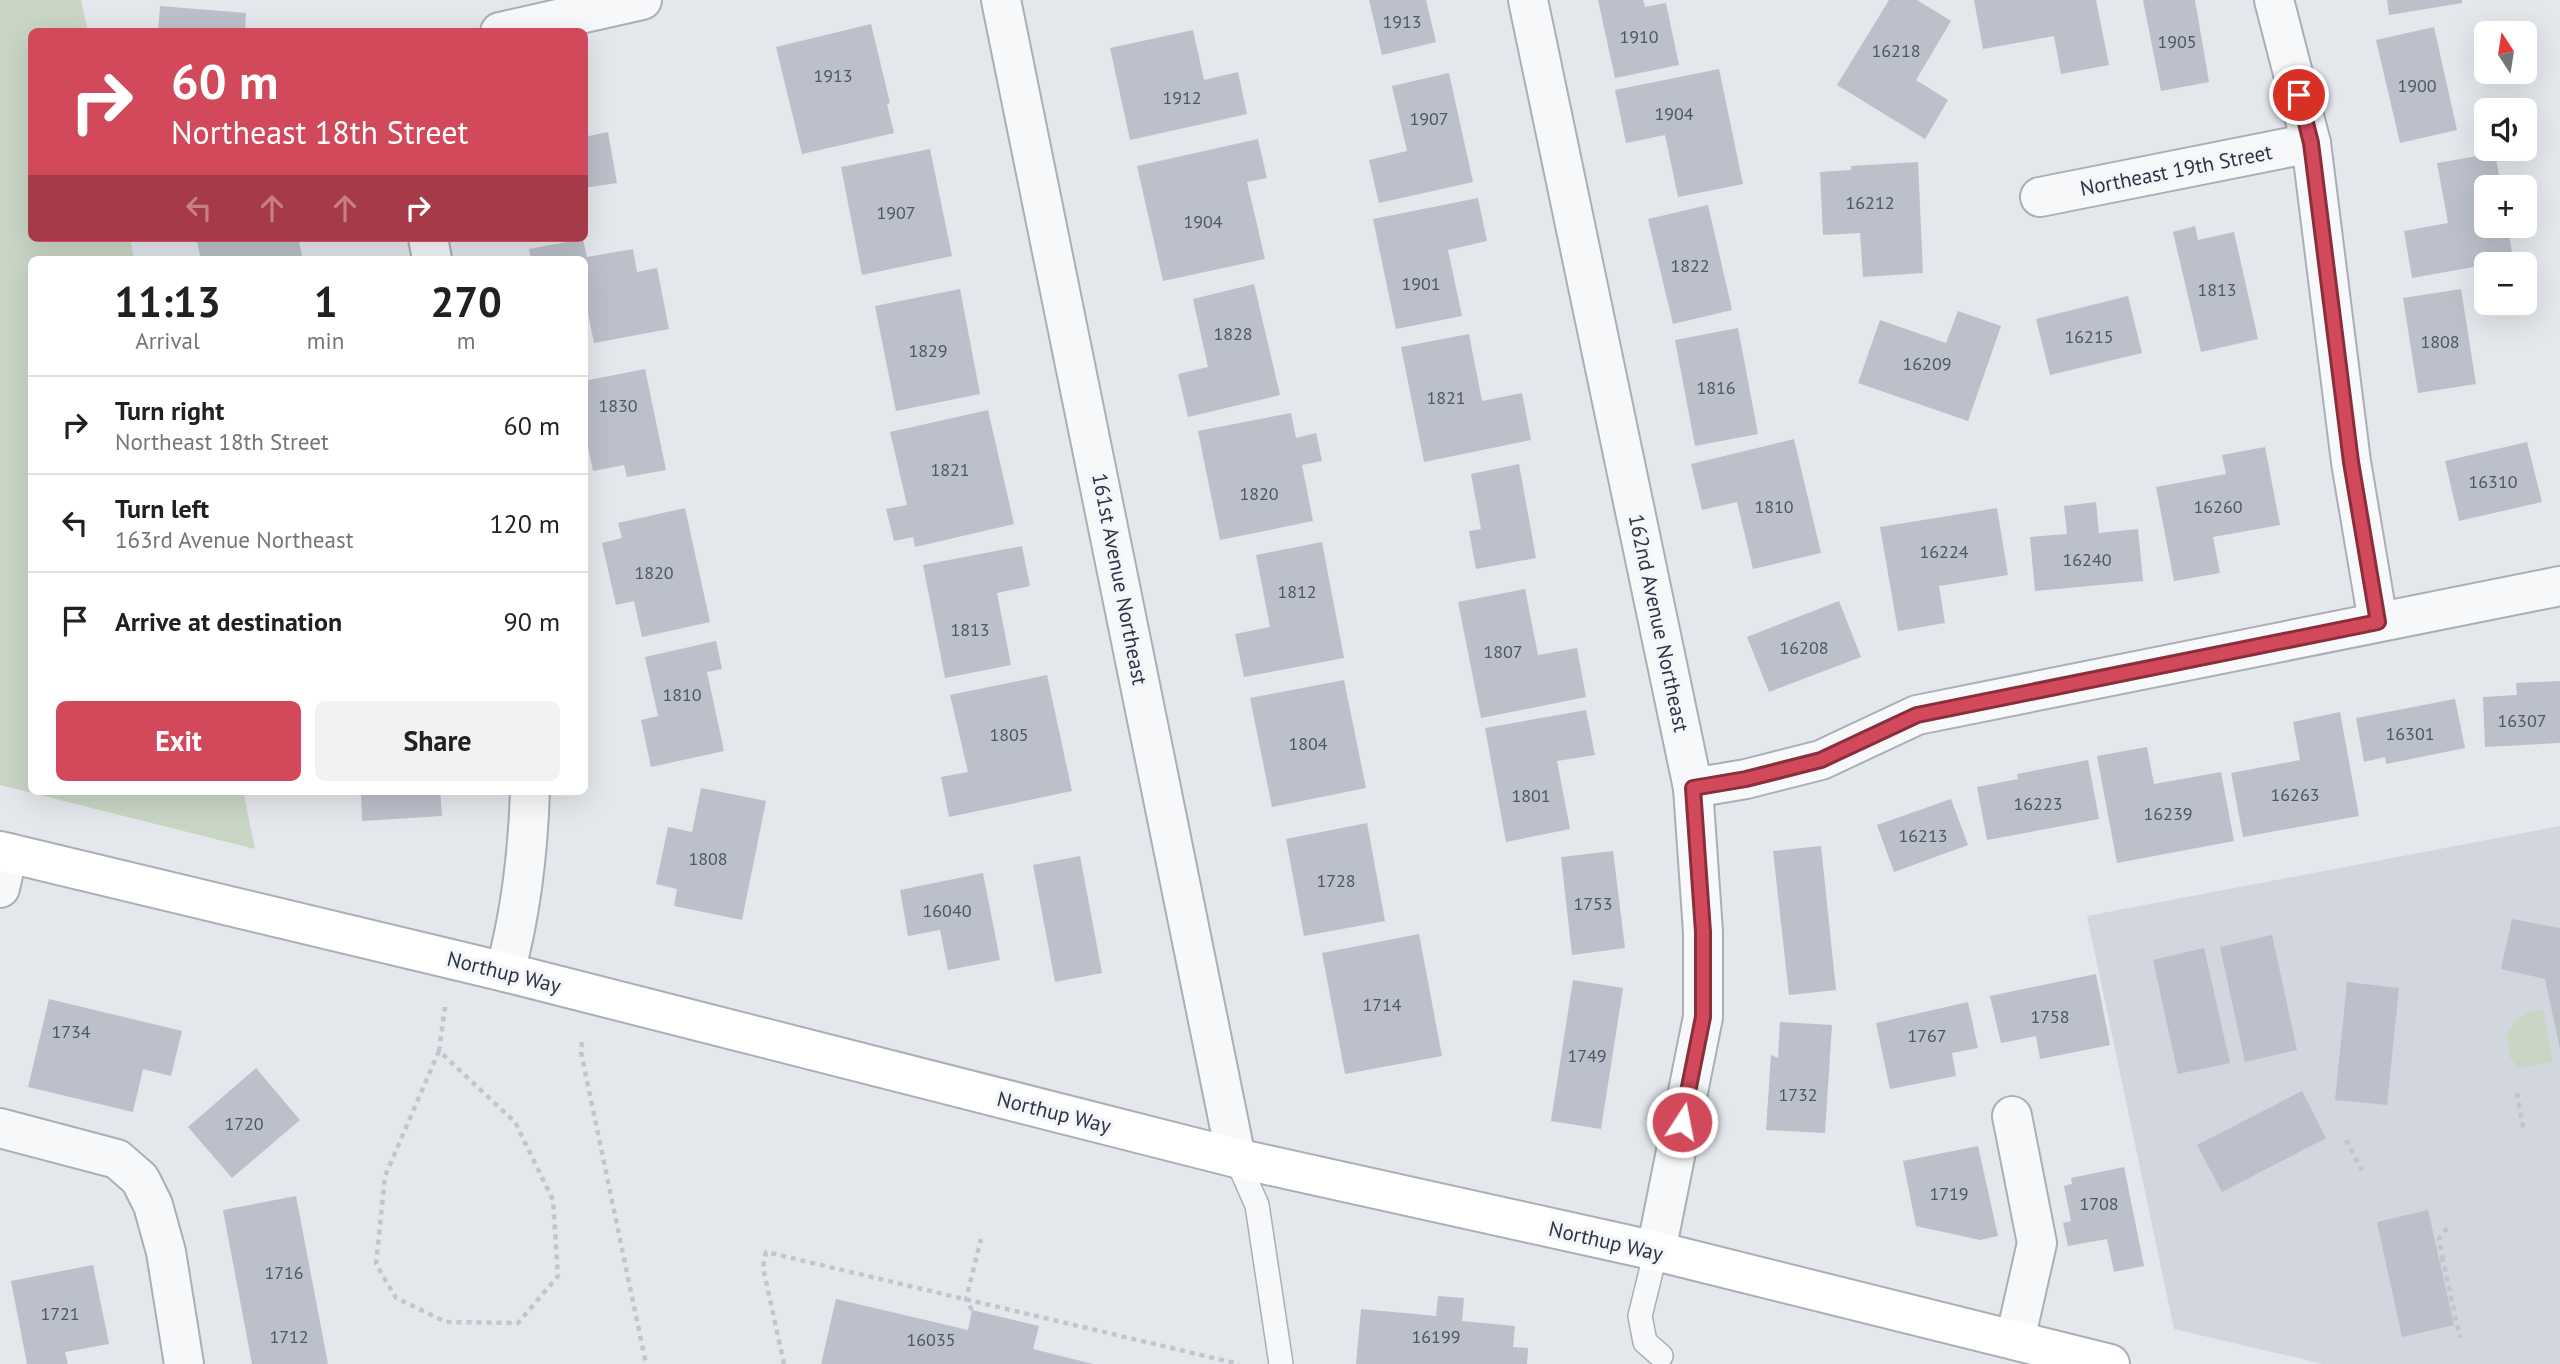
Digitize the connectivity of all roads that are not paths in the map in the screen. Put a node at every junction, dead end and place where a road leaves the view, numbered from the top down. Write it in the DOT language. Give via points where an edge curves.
graph roads {
  1 [pos="642,0"];
  2 [pos="1001,0"];
  3 [pos="1528,0"];
  4 [pos="2274,0"];
  5 [pos="518,28"];
  6 [pos="2311,143"];
  7 [pos="2040,197"];
  8 [pos="2560,586"];
  9 [pos="2378,622"];
  10 [pos="1693,788"];
  11 [pos="530,795"];
  12 [pos="3,864"];
  13 [pos="505,972"];
  14 [pos="2012,1116"];
  15 [pos="0,1128"];
  16 [pos="1236,1158"];
  17 [pos="1656,1251"];
  18 [pos="2015,1340"];
  19 [pos="1661,1356"];
  20 [pos="2098,1362"];
  21 [pos="184,1364"];
  22 [pos="1281,1364"];
  1 -- 5 [label="street"];
  2 -- 16 [label="street, 161st Avenue Northeast"];
  3 -- 10 [label="street, 162nd Avenue Northeast"];
  4 -- 6 [label="street"];
  6 -- 7 [label="street, Northeast 19th Street"];
  6 -- 9 [label="street" via="2351,462"];
  8 -- 9 [label="street"];
  9 -- 10 [label="street" via="1917,715 1821,760"];
  10 -- 17 [label="street, 162nd Avenue Northeast" via="1703,932 1703,1017"];
  11 -- 13 [label="street" via="516,932"];
  12 -- 13 [label="street, Northup Way"];
  13 -- 16 [label="street, Northup Way"];
  14 -- 18 [label="street" via="2037,1243"];
  15 -- 21 [label="street" via="117,1159 140,1178 166,1252"];
  16 -- 17 [label="street, Northup Way"];
  16 -- 22 [label="lane" via="1257,1205"];
  17 -- 18 [label="street, Northup Way"];
  17 -- 19 [label="lane" via="1640,1317 1645,1342"];
  18 -- 20 [label="street, Northup Way"];
}
